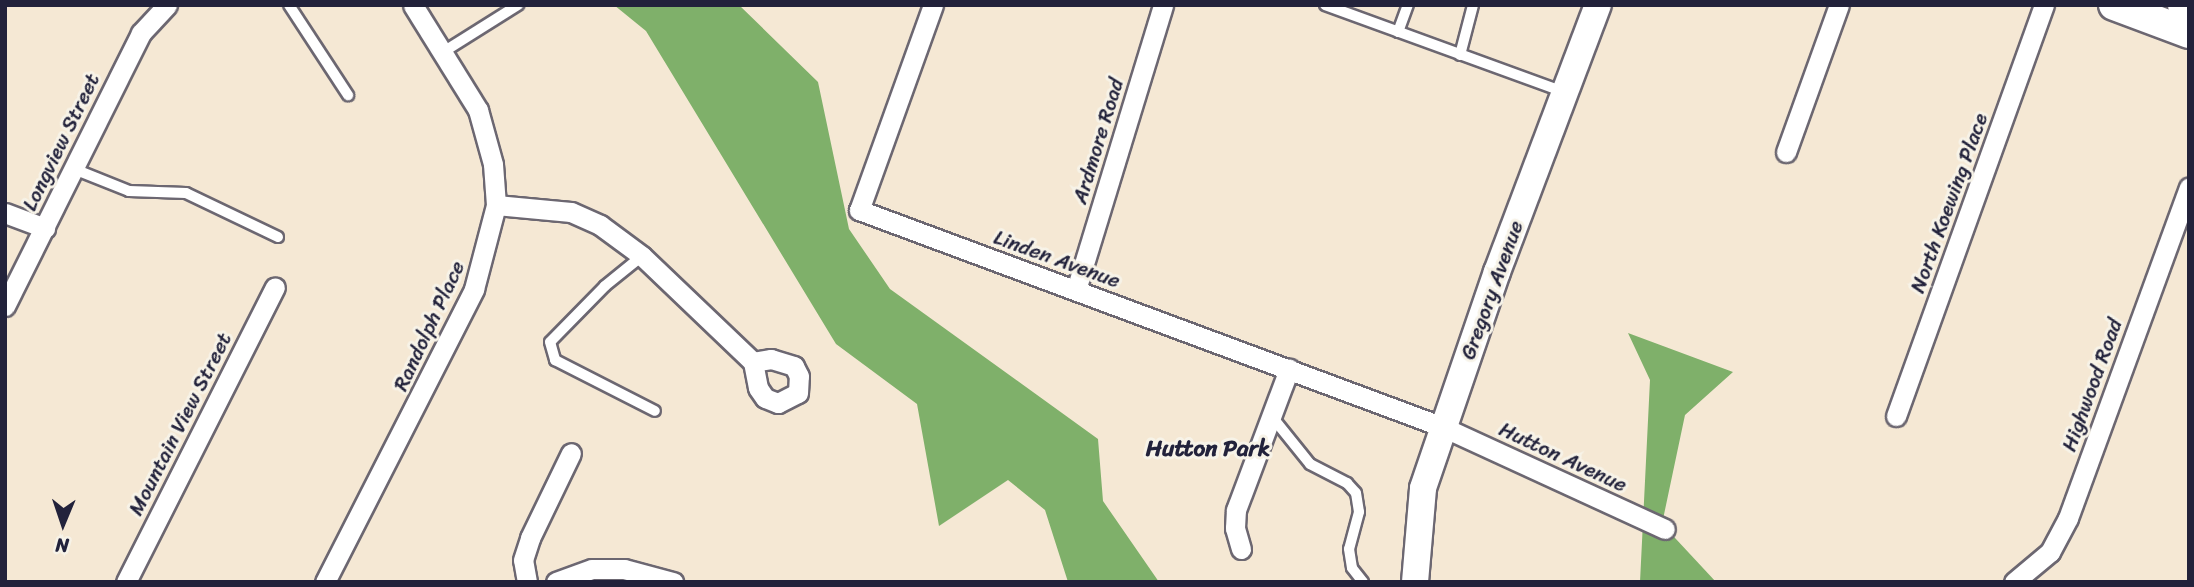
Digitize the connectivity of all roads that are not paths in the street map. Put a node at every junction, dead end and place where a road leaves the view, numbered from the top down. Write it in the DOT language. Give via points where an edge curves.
graph roads {
  1 [pos="167,5"];
  2 [pos="289,5"];
  3 [pos="413,5"];
  4 [pos="518,5"];
  5 [pos="933,5"];
  6 [pos="1163,5"];
  7 [pos="1325,5"];
  8 [pos="1408,5"];
  9 [pos="1473,5"];
  10 [pos="1598,5"];
  11 [pos="1839,5"];
  12 [pos="2044,5"];
  13 [pos="2113,5"];
  14 [pos="2183,5"];
  15 [pos="2189,7"];
  16 [pos="1398,32"];
  17 [pos="2189,33"];
  18 [pos="443,52"];
  19 [pos="1460,55"];
  20 [pos="1565,93"];
  21 [pos="348,95"];
  22 [pos="1786,152"];
  23 [pos="74,169"];
  24 [pos="2189,187"];
  25 [pos="496,205"];
  26 [pos="5,213"];
  27 [pos="45,228"];
  28 [pos="278,237"];
  29 [pos="642,256"];
  30 [pos="275,287"];
  31 [pos="1076,290"];
  32 [pos="5,306"];
  33 [pos="753,362"];
  34 [pos="1289,369"];
  35 [pos="655,411"];
  36 [pos="1896,416"];
  37 [pos="1273,418"];
  38 [pos="1443,427"];
  39 [pos="571,453"];
  40 [pos="1665,529"];
  41 [pos="1241,549"];
  42 [pos="126,582"];
  43 [pos="326,582"];
  44 [pos="527,582"];
  45 [pos="556,582"];
  46 [pos="673,582"];
  47 [pos="1363,582"];
  48 [pos="1415,582"];
  49 [pos="2014,582"];
  1 -- 23 [label="street, Longview Street" via="141,33"];
  2 -- 21 [label="lane"];
  3 -- 18 [label="street, Randolph Place"];
  4 -- 18 [label="lane"];
  5 -- 31 [label="street, Linden Avenue" via="859,210"];
  6 -- 31 [label="street, Ardmore Road"];
  7 -- 16 [label="lane"];
  8 -- 16 [label="lane"];
  9 -- 19 [label="lane"];
  10 -- 20 [label="main road, Gregory Avenue"];
  11 -- 22 [label="street"];
  12 -- 36 [label="street, North Koewing Place"];
  13 -- 17 [label="main road"];
  14 -- 15 [label="main road"];
  16 -- 19 [label="lane"];
  18 -- 25 [label="street, Randolph Place" via="478,110 493,164"];
  19 -- 20 [label="lane"];
  20 -- 38 [label="main road, Gregory Avenue"];
  23 -- 27 [label="street, Longview Street"];
  23 -- 28 [label="lane" via="120,188 186,193"];
  24 -- 49 [label="street, Highwood Road" via="2068,518 2050,552"];
  25 -- 29 [label="street" via="571,212 600,225"];
  25 -- 43 [label="street, Randolph Place" via="474,289"];
  26 -- 27 [label="street"];
  27 -- 32 [label="street, Longview Street"];
  29 -- 33 [label="street"];
  29 -- 35 [label="lane" via="550,342 555,360"];
  30 -- 42 [label="street, Mountain View Street"];
  31 -- 34 [label="street, Linden Avenue"];
  34 -- 37 [label="street"];
  34 -- 38 [label="street, Linden Avenue"];
  37 -- 41 [label="street" via="1236,510"];
  37 -- 47 [label="lane" via="1310,464 1347,483 1356,493 1359,512 1349,549 1352,568"];
  38 -- 40 [label="street, Hutton Avenue"];
  38 -- 48 [label="main road, Gregory Avenue" via="1423,488"];
  39 -- 44 [label="street" via="530,538 523,560"];
  45 -- 46 [label="street" via="592,569 624,569"];
}
